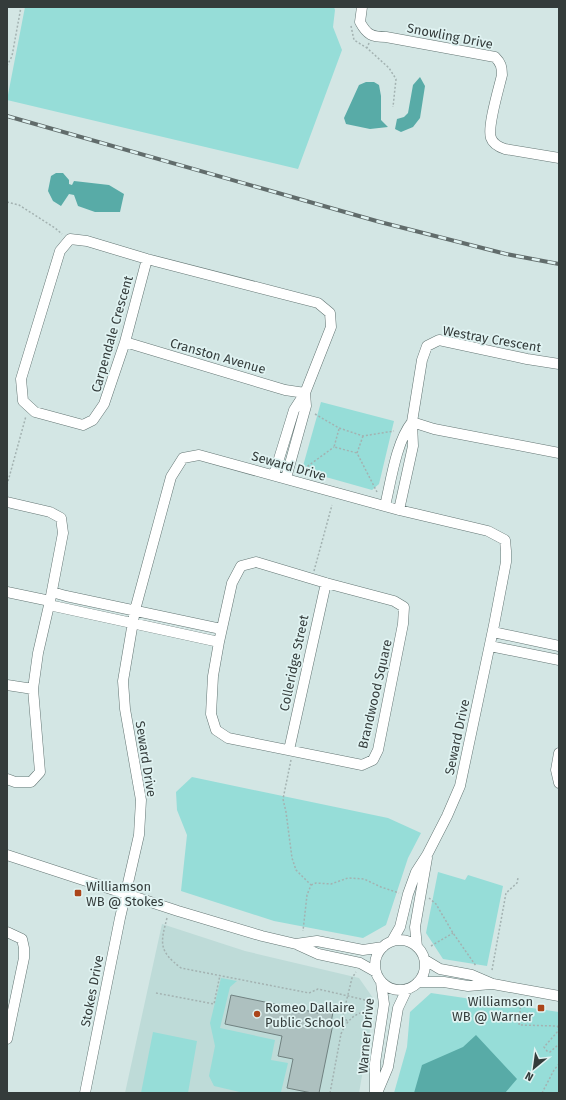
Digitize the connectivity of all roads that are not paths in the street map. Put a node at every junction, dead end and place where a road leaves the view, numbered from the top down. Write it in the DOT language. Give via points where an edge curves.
graph roads {
  1 [pos="362,7"];
  2 [pos="559,158"];
  3 [pos="147,259"];
  4 [pos="125,342"];
  5 [pos="559,364"];
  6 [pos="305,393"];
  7 [pos="412,422"];
  8 [pos="559,453"];
  9 [pos="274,475"];
  10 [pos="286,478"];
  11 [pos="7,502"];
  12 [pos="385,506"];
  13 [pos="398,510"];
  14 [pos="326,583"];
  15 [pos="7,592"];
  16 [pos="51,599"];
  17 [pos="135,610"];
  18 [pos="133,623"];
  19 [pos="221,629"];
  20 [pos="493,632"];
  21 [pos="218,642"];
  22 [pos="490,646"];
  23 [pos="559,646"];
  24 [pos="559,660"];
  25 [pos="7,685"];
  26 [pos="33,689"];
  27 [pos="291,750"];
  28 [pos="559,753"];
  29 [pos="7,779"];
  30 [pos="559,783"];
  31 [pos="428,854"];
  32 [pos="7,855"];
  33 [pos="126,894"];
  34 [pos="7,932"];
  35 [pos="392,941"];
  36 [pos="296,944"];
  37 [pos="383,947"];
  38 [pos="417,947"];
  39 [pos="425,960"];
  40 [pos="376,972"];
  41 [pos="381,982"];
  42 [pos="418,982"];
  43 [pos="493,984"];
  44 [pos="407,990"];
  45 [pos="559,996"];
  46 [pos="7,1039"];
  47 [pos="85,1093"];
  48 [pos="376,1093"];
  1 -- 2 [label="street, Snowling Drive" via="360,22 364,31 372,35 495,57 502,68 502,76 490,127 491,138 498,147"];
  3 -- 4 [label="street, Carpendale Crescent"];
  3 -- 4 [label="street, Carpendale Crescent" via="87,241 69,240 60,252 21,379 23,402 35,412 83,425 93,420 104,404"];
  3 -- 6 [label="street" via="318,303 330,313 331,327"];
  4 -- 6 [label="street, Cranston Avenue" via="285,390"];
  5 -- 7 [label="street, Westray Crescent" via="439,340 427,346 422,360"];
  6 -- 9 [label="street" via="294,410"];
  6 -- 10 [label="street" via="306,406"];
  7 -- 8 [label="street" via="434,429"];
  7 -- 12 [label="street, Westray Crescent" via="400,442"];
  7 -- 13 [label="street, Westray Crescent" via="413,446"];
  9 -- 10 [label="street, Seward Drive"];
  9 -- 17 [label="street, Seward Drive" via="199,455 183,458 171,477"];
  10 -- 12 [label="street, Seward Drive"];
  11 -- 16 [label="street" via="50,512 61,518 63,533"];
  12 -- 13 [label="street, Seward Drive"];
  13 -- 20 [label="street, Seward Drive" via="488,531 504,540 506,562"];
  14 -- 19 [label="street, Brandwood Square" via="256,562 241,566 232,583"];
  14 -- 27 [label="street, Colleridge Street"];
  14 -- 27 [label="street, Brandwood Square" via="394,600 404,607 404,624 378,750 373,760 362,765"];
  15 -- 16 [label="street"];
  16 -- 17 [label="street"];
  16 -- 18 [label="street"];
  16 -- 26 [label="street" via="38,653"];
  17 -- 18 [label="street, Seward Drive"];
  17 -- 19 [label="street"];
  18 -- 21 [label="street"];
  18 -- 33 [label="street, Seward Drive" via="123,681 125,709 141,800 139,835"];
  19 -- 21 [label="street, Brandwood Square"];
  20 -- 22 [label="street, Seward Drive"];
  20 -- 23 [label="street"];
  21 -- 27 [label="street, Brandwood Square" via="211,714 216,730 228,738"];
  22 -- 24 [label="street"];
  22 -- 31 [label="street, Seward Drive" via="460,786"];
  25 -- 26 [label="street"];
  26 -- 29 [label="street" via="40,772 31,782"];
  28 -- 30 [label="street" via="556,770"];
  31 -- 35 [label="street, Seward Drive" via="416,872 400,927"];
  31 -- 38 [label="street, Seward Drive" via="415,927"];
  32 -- 33 [label="street"];
  33 -- 36 [label="street"];
  33 -- 47 [label="street, Stokes Drive"];
  34 -- 46 [label="street" via="22,939 24,948"];
  35 -- 37 [label="street"];
  35 -- 38 [label="street" via="405,941"];
  36 -- 37 [label="street" via="317,941 363,950"];
  36 -- 40 [label="street" via="318,954 360,963"];
  37 -- 40 [label="street" via="376,958"];
  38 -- 39 [label="street"];
  39 -- 42 [label="street" via="424,972"];
  39 -- 43 [label="street" via="440,969 472,975"];
  40 -- 41 [label="street"];
  41 -- 44 [label="street" via="393,989"];
  41 -- 48 [label="street, Warner Drive" via="383,1007 375,1063"];
  42 -- 43 [label="street" via="444,982 468,986"];
  42 -- 44 [label="street"];
  43 -- 45 [label="street"];
  44 -- 48 [label="street, Warner Drive" via="398,1008 388,1067"];
}
